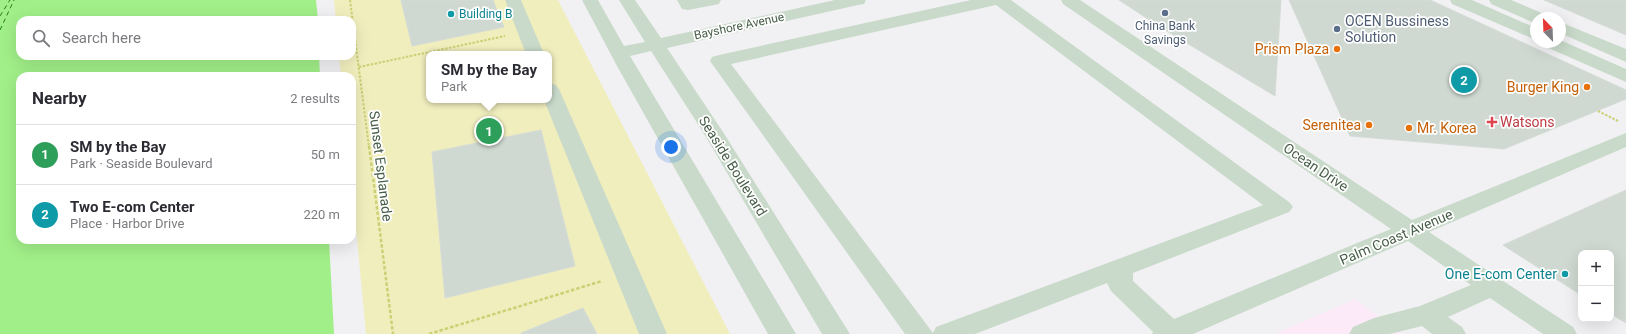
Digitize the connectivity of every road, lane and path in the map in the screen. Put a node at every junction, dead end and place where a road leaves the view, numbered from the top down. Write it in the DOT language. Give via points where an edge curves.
graph roads {
  1 [pos="350,0"];
  2 [pos="513,0"];
  3 [pos="590,0"];
  4 [pos="627,0"];
  5 [pos="685,0"];
  6 [pos="713,0"];
  7 [pos="784,0"];
  8 [pos="858,0"];
  9 [pos="994,0"];
  10 [pos="1000,0"];
  11 [pos="1069,0"];
  12 [pos="1458,0"];
  13 [pos="1497,0"];
  14 [pos="797,14"];
  15 [pos="1530,14"];
  16 [pos="352,16"];
  17 [pos="1566,30"];
  18 [pos="526,32"];
  19 [pos="1530,33"];
  20 [pos="356,45"];
  21 [pos="656,45"];
  22 [pos="1563,48"];
  23 [pos="435,51"];
  24 [pos="534,51"];
  25 [pos="426,53"];
  26 [pos="619,53"];
  27 [pos="1626,56"];
  28 [pos="359,67"];
  29 [pos="1626,76"];
  30 [pos="552,96"];
  31 [pos="1598,111"];
  32 [pos="1623,130"];
  33 [pos="1410,231"];
  34 [pos="1121,268"];
  35 [pos="627,274"];
  36 [pos="1492,286"];
  37 [pos="1426,315"];
  38 [pos="1381,331"];
  39 [pos="1168,333"];
  40 [pos="393,334"];
  41 [pos="429,334"];
  42 [pos="653,334"];
  43 [pos="782,334"];
  44 [pos="836,334"];
  45 [pos="920,334"];
  46 [pos="946,334"];
  47 [pos="1452,334"];
  48 [pos="1563,334"];
  1 -- 16 [label="path, Sunset Esplanade"];
  2 -- 18 [label="street"];
  3 -- 26 [label="street"];
  4 -- 21 [label="street, Seaside Boulevard"];
  5 -- 6 [label="street" via="688,5"];
  7 -- 14 [label="street"];
  8 -- 14 [label="street, Bayshore Avenue"];
  9 -- 45 [label="street" via="719,61"];
  10 -- 34 [label="street" via="1281,207"];
  11 -- 33 [label="street, Ocean Drive"];
  12 -- 19 [label="street"];
  13 -- 15 [label="street"];
  14 -- 21 [label="street, Bayshore Avenue"];
  17 -- 27 [label="street"];
  18 -- 23 [label="path"];
  18 -- 24 [label="street"];
  20 -- 28 [label="path, Sunset Esplanade"];
  21 -- 26 [label="street, Bayshore Avenue"];
  21 -- 44 [label="street, Seaside Boulevard" via="717,139"];
  22 -- 29 [label="street"];
  25 -- 28 [label="path"];
  26 -- 43 [label="street"];
  28 -- 40 [label="path, Sunset Esplanade"];
  30 -- 35 [label="street"];
  31 -- 32 [label="path"];
  32 -- 33 [label="street, Palm Coast Avenue"];
  33 -- 36 [label="street, Ocean Drive"];
  33 -- 39 [label="street, Palm Coast Avenue"];
  34 -- 39 [label="street" via="1120,284"];
  34 -- 46 [label="street"];
  35 -- 41 [label="path"];
  35 -- 42 [label="street"];
  36 -- 37 [label="street"];
  36 -- 48 [label="street, Ocean Drive"];
  37 -- 38 [label="street"];
  37 -- 47 [label="street"];
}
